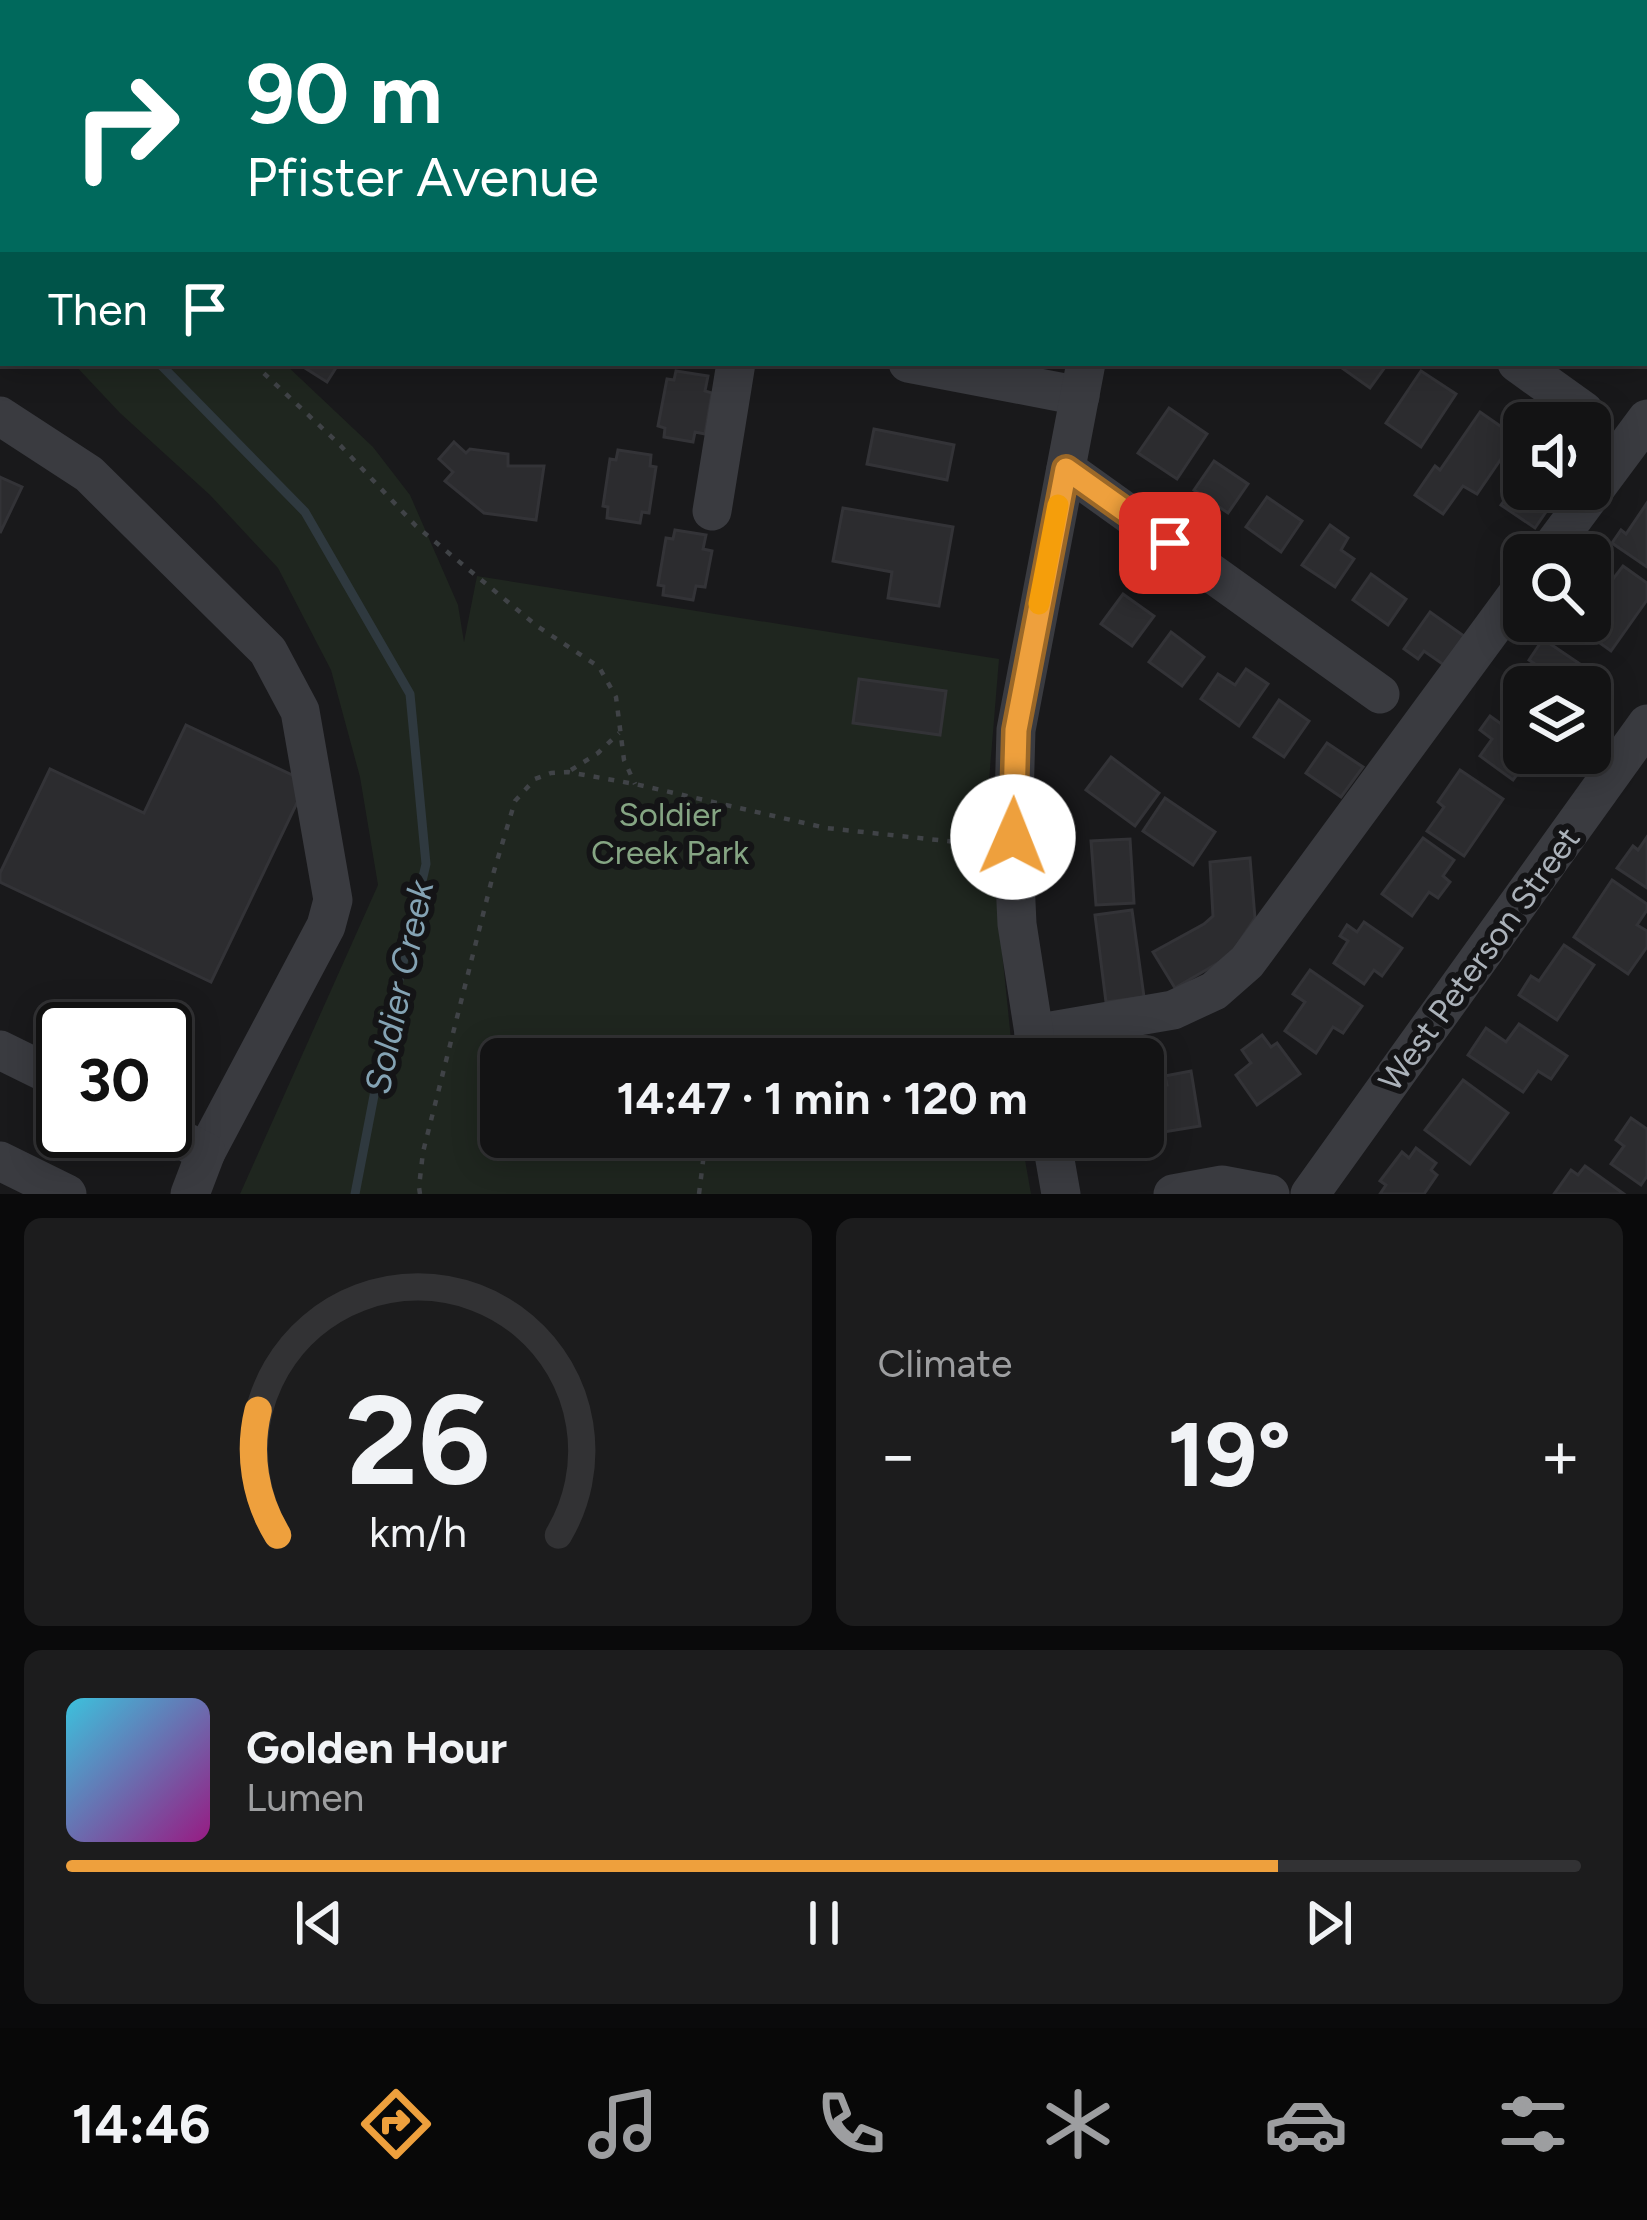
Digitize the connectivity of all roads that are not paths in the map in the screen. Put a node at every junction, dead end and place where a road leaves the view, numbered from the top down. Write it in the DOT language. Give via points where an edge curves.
graph roads {
  1 [pos="736,366"];
  2 [pos="941,366"];
  3 [pos="1521,366"];
  4 [pos="1083,379"];
  5 [pos="1571,402"];
  6 [pos="0,416"];
  7 [pos="1647,419"];
  8 [pos="1066,469"];
  9 [pos="712,511"];
  10 [pos="1562,534"];
  11 [pos="1503,614"];
  12 [pos="1380,694"];
  13 [pos="1647,724"];
  14 [pos="1035,1038"];
  15 [pos="1069,1038"];
  16 [pos="0,1050"];
  17 [pos="36,1068"];
  18 [pos="192,1145"];
  19 [pos="206,1152"];
  20 [pos="1055,1158"];
  21 [pos="0,1161"];
  22 [pos="67,1194"];
  23 [pos="190,1194"];
  24 [pos="1061,1194"];
  25 [pos="1173,1194"];
  26 [pos="1270,1194"];
  27 [pos="1310,1194"];
  1 -- 9 [label="street"];
  2 -- 4 [label="street"];
  3 -- 5 [label="street"];
  4 -- 8 [label="street"];
  6 -- 19 [label="street" via="89,474 163,545 268,651 300,711 333,900"];
  7 -- 10 [label="street"];
  8 -- 12 [label="street"];
  8 -- 14 [label="street" via="1016,730 1017,924"];
  11 -- 15 [label="street" via="1247,962 1214,991 1173,1010"];
  13 -- 27 [label="street, West Peterson Street"];
  16 -- 17 [label="street"];
  18 -- 19 [label="street"];
  19 -- 23 [label="street"];
  20 -- 24 [label="street"];
  21 -- 22 [label="street"];
  25 -- 26 [label="street" via="1222,1185"];
}
